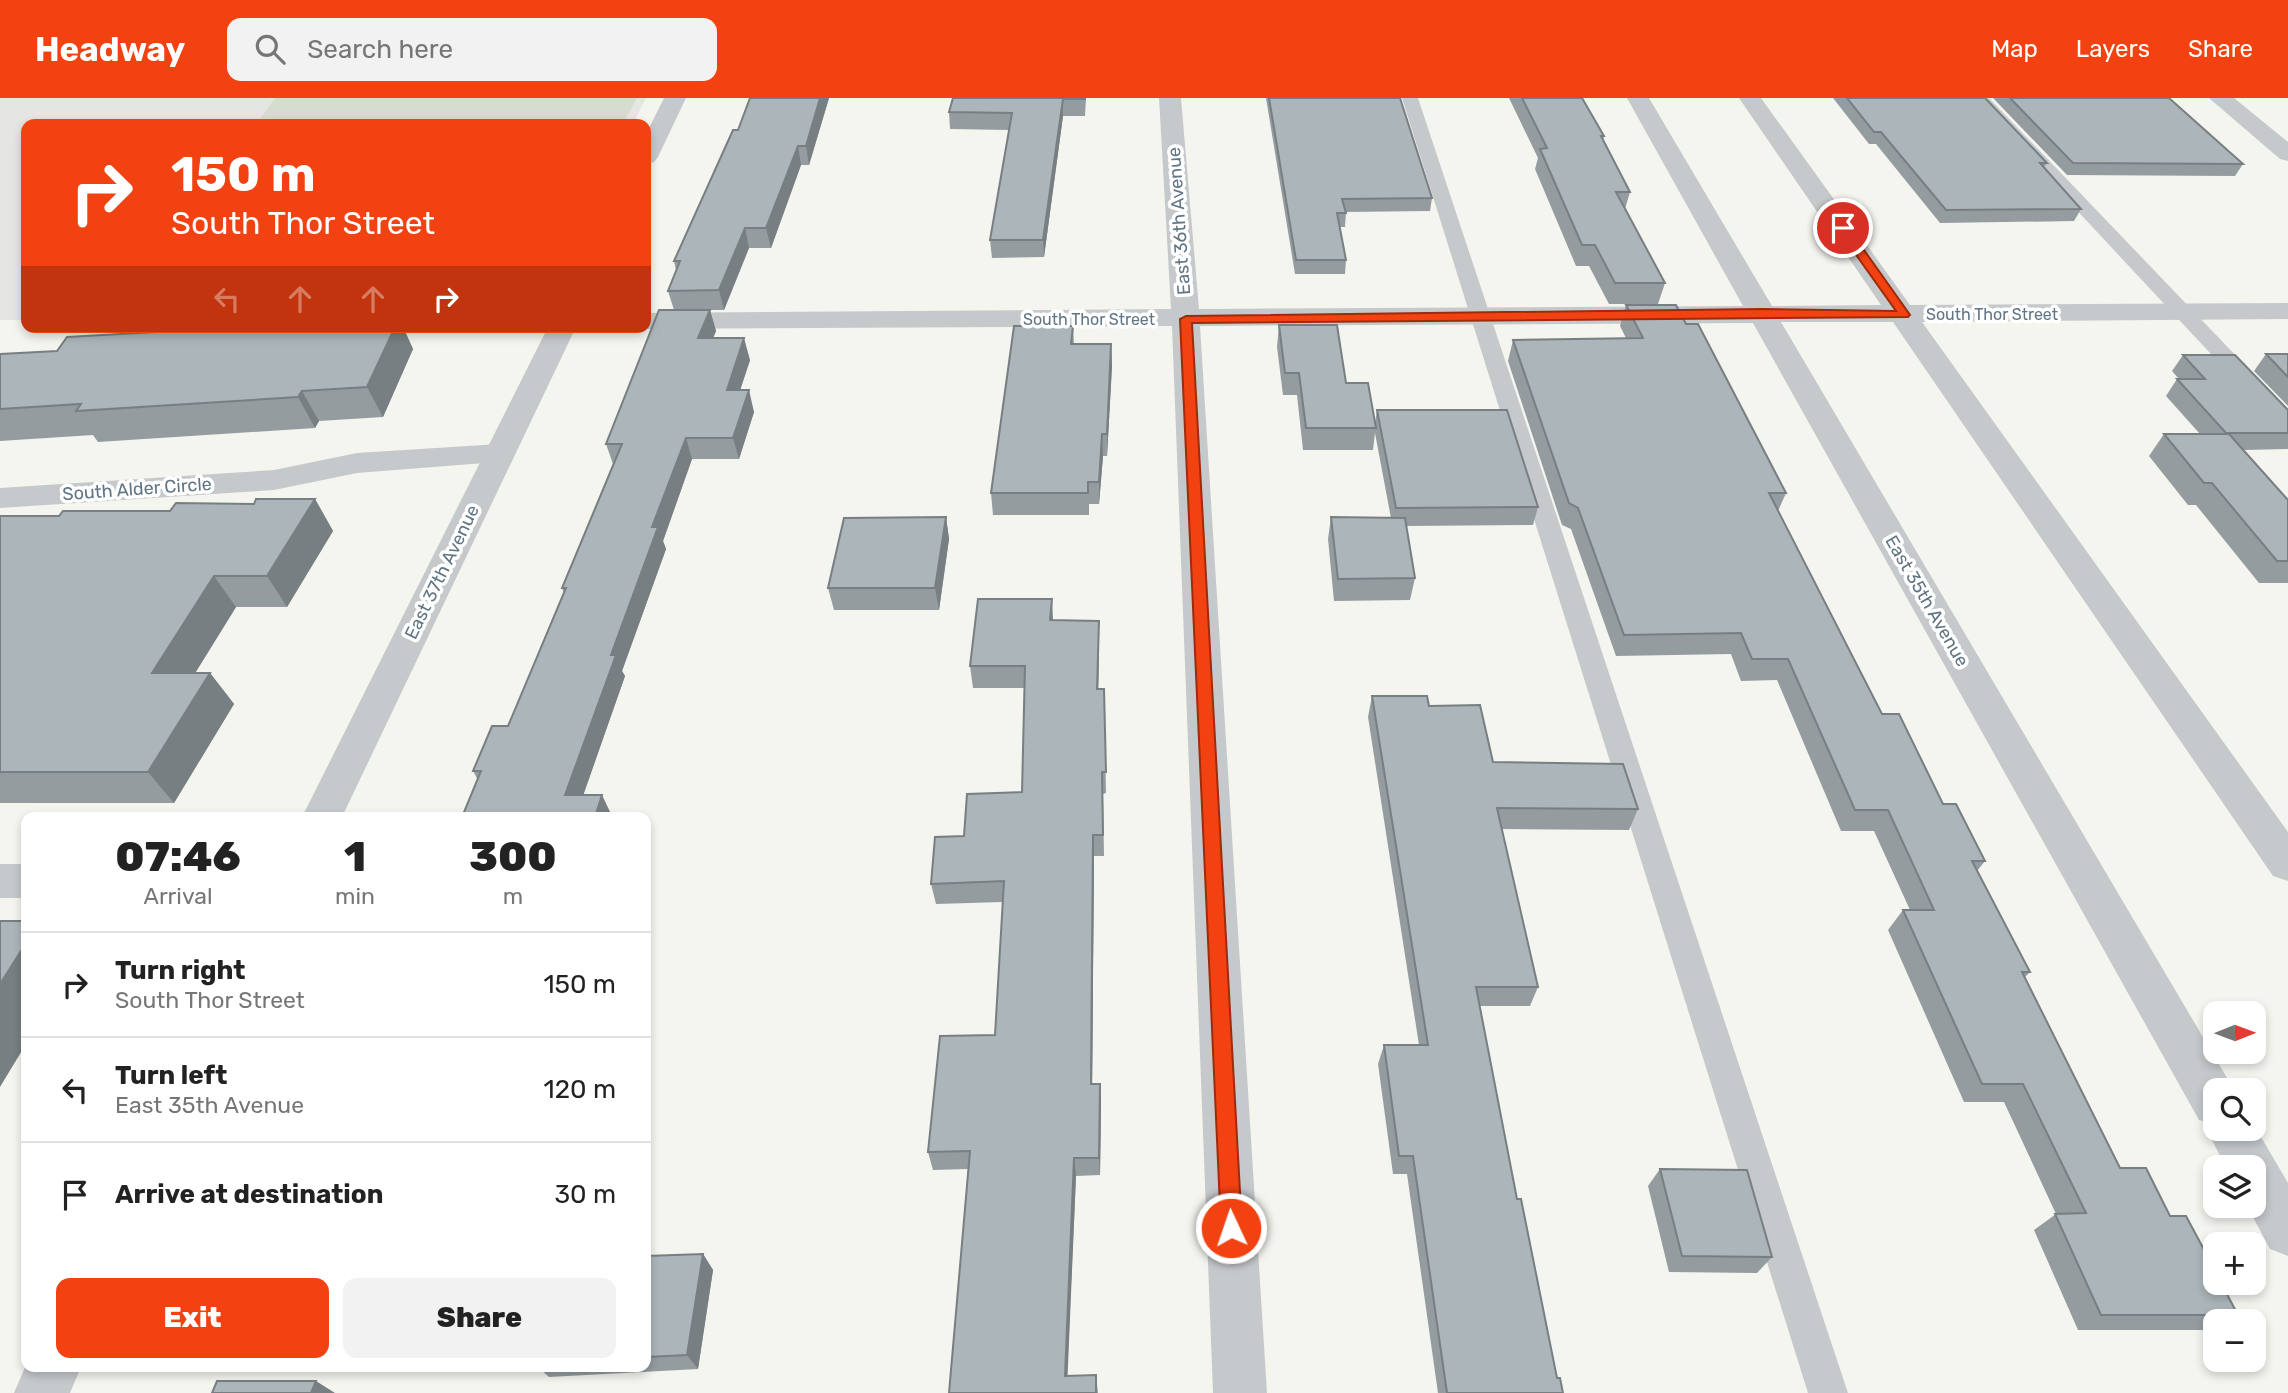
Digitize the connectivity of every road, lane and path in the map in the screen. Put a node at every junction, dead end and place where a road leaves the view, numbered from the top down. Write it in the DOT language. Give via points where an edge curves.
graph roads {
  1 [pos="675,98"];
  2 [pos="1170,98"];
  3 [pos="1410,98"];
  4 [pos="1638,98"];
  5 [pos="1750,98"];
  6 [pos="1980,98"];
  7 [pos="2220,98"];
  8 [pos="651,147"];
  9 [pos="2288,153"];
  10 [pos="2288,311"];
  11 [pos="1762,313"];
  12 [pos="2183,313"];
  13 [pos="1904,315"];
  14 [pos="1482,316"];
  15 [pos="1186,319"];
  16 [pos="651,321"];
  17 [pos="559,333"];
  18 [pos="2288,424"];
  19 [pos="494,464"];
  20 [pos="0,498"];
  21 [pos="324,812"];
  22 [pos="2288,864"];
  23 [pos="0,881"];
  24 [pos="21,881"];
  25 [pos="2203,1081"];
  26 [pos="2266,1192"];
  27 [pos="2288,1231"];
  28 [pos="52,1372"];
  29 [pos="41,1393"];
  30 [pos="1240,1393"];
  31 [pos="1828,1393"];
  1 -- 8 [label="street"];
  2 -- 15 [label="street, East 36th Avenue"];
  3 -- 14 [label="lane"];
  4 -- 11 [label="street, East 35th Avenue"];
  5 -- 13 [label="street"];
  6 -- 12 [label="lane"];
  7 -- 9 [label="street"];
  10 -- 12 [label="street, South Thor Street"];
  11 -- 13 [label="street, South Thor Street"];
  11 -- 14 [label="street, South Thor Street"];
  11 -- 25 [label="street, East 35th Avenue"];
  12 -- 13 [label="street, South Thor Street"];
  12 -- 18 [label="lane"];
  13 -- 22 [label="street"];
  14 -- 15 [label="street, South Thor Street"];
  14 -- 31 [label="lane"];
  15 -- 16 [label="street, South Thor Street"];
  15 -- 30 [label="street, East 36th Avenue"];
  17 -- 19 [label="street, East 37th Avenue"];
  19 -- 20 [label="street, South Alder Circle" via="346,484 274,480"];
  19 -- 21 [label="street, East 37th Avenue"];
  23 -- 24 [label="street"];
  26 -- 27 [label="street"];
  28 -- 29 [label="street"];
}
